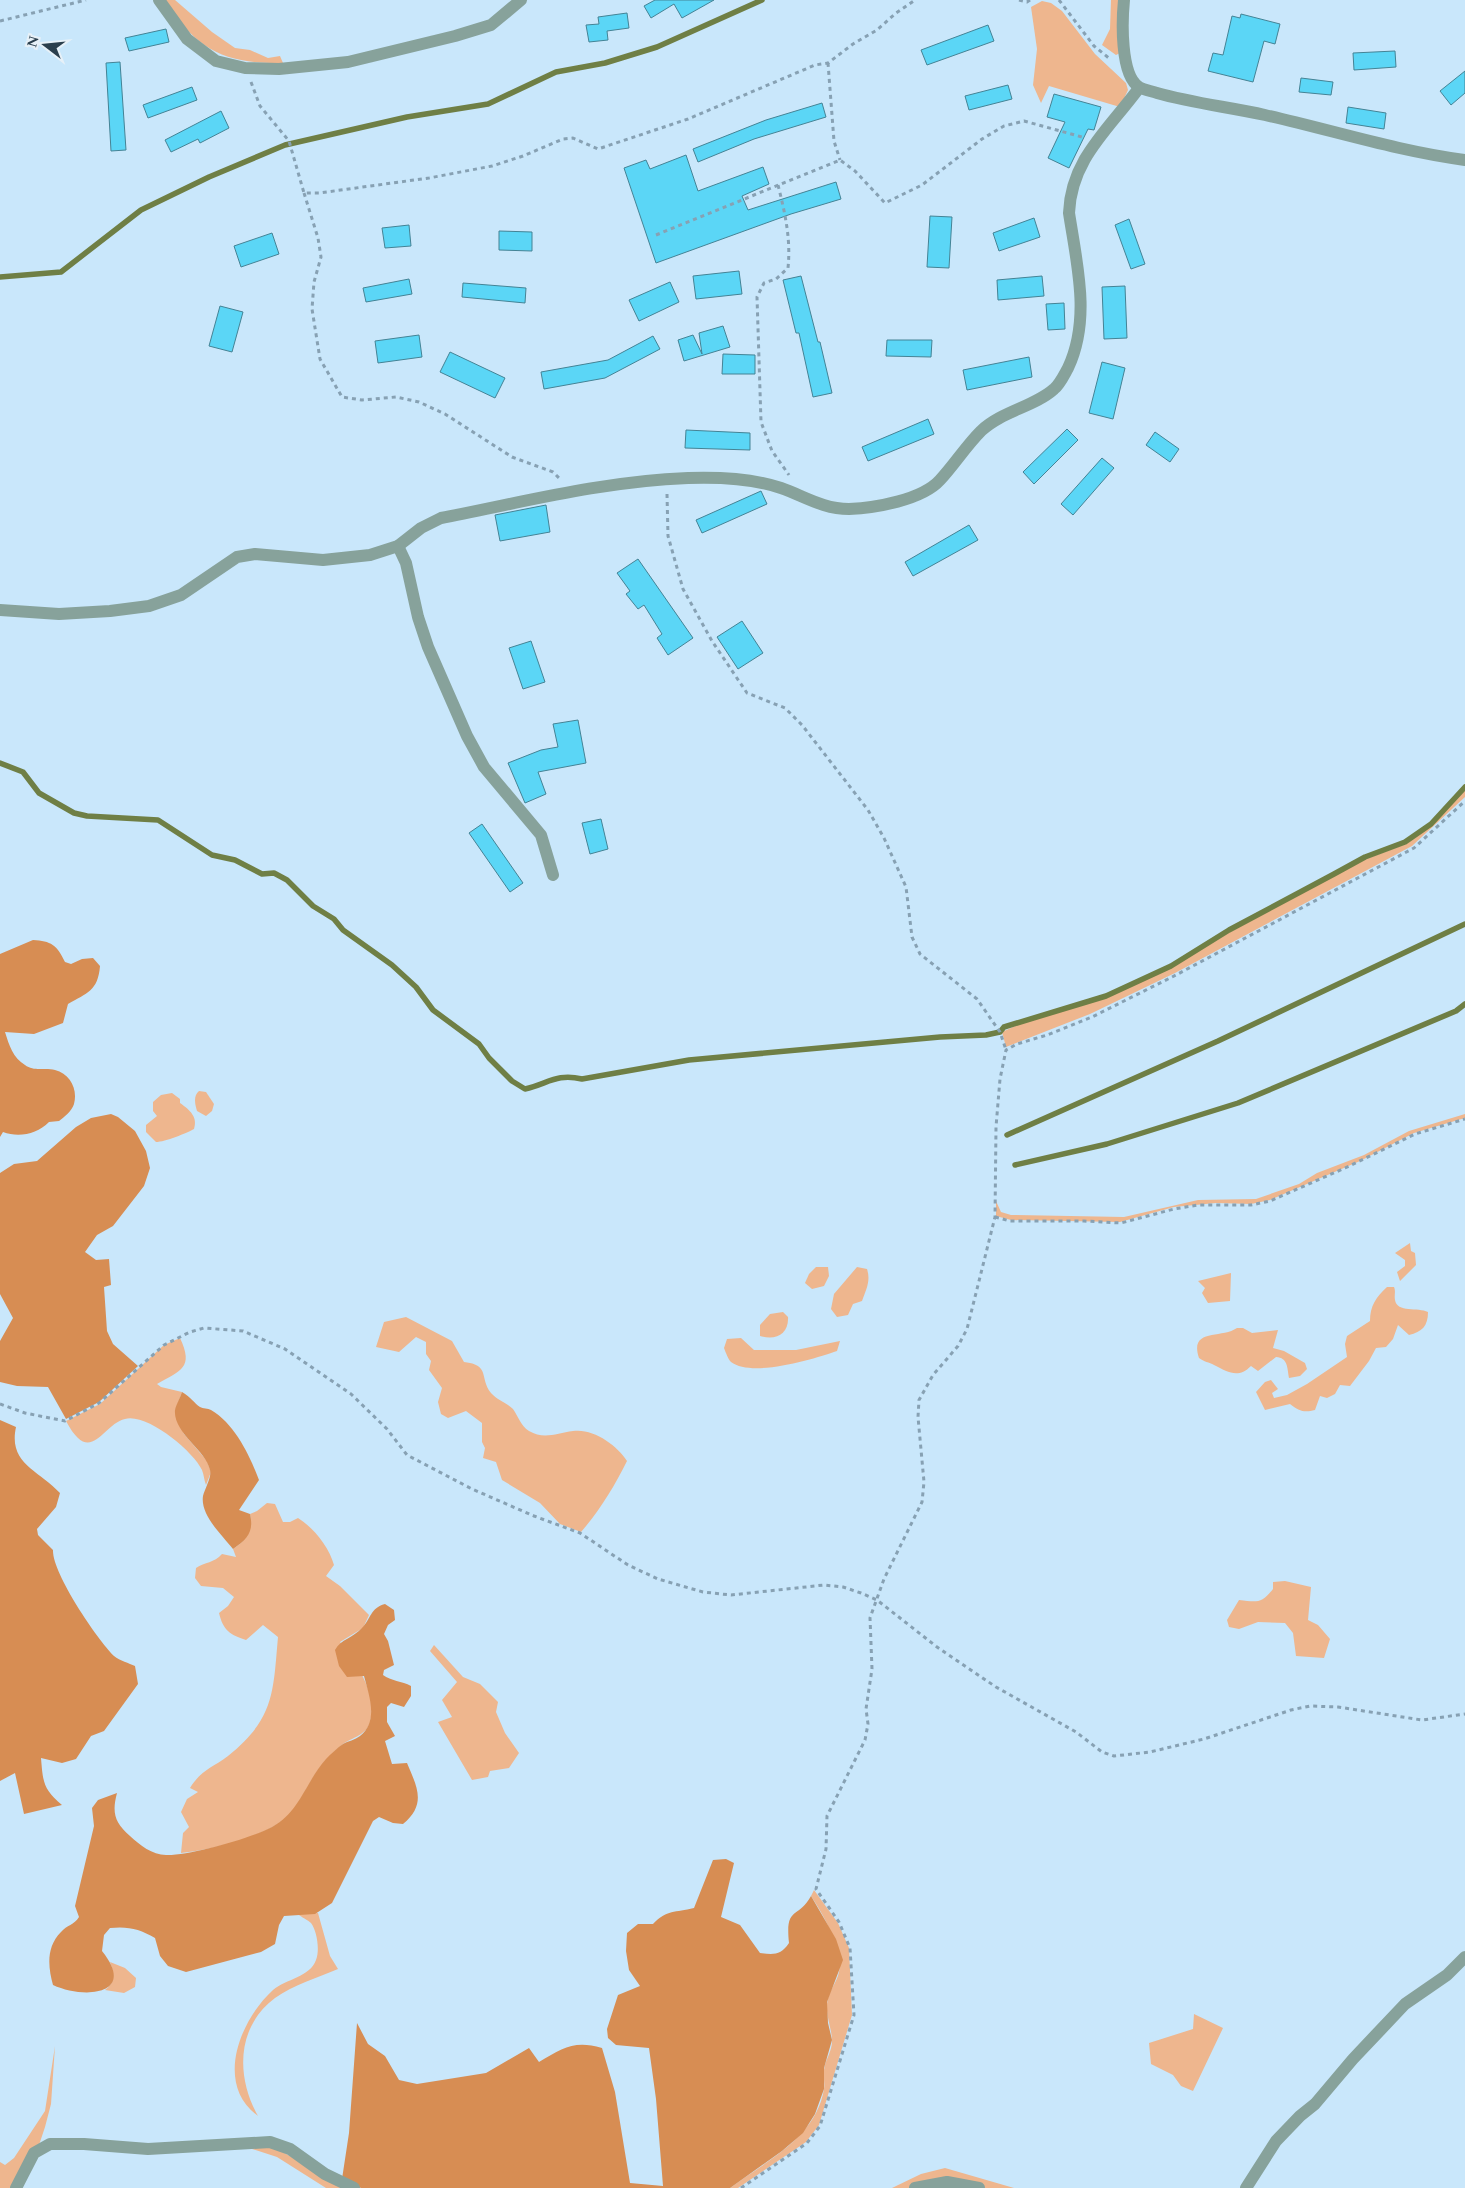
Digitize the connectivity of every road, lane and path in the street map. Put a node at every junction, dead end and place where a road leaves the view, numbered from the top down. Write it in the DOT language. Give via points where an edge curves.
graph roads {
  1 [pos="86,0"];
  2 [pos="159,0"];
  3 [pos="521,0"];
  4 [pos="915,0"];
  5 [pos="1019,0"];
  6 [pos="1030,0"];
  7 [pos="1059,0"];
  8 [pos="1124,0"];
  9 [pos="0,21"];
  10 [pos="828,63"];
  11 [pos="245,68"];
  12 [pos="1129,73"];
  13 [pos="1139,88"];
  14 [pos="1097,141"];
  15 [pos="840,160"];
  16 [pos="1465,160"];
  17 [pos="778,185"];
  18 [pos="304,194"];
  19 [pos="656,235"];
  20 [pos="666,479"];
  21 [pos="571,490"];
  22 [pos="790,492"];
  23 [pos="398,546"];
  24 [pos="0,610"];
  25 [pos="1465,801"];
  26 [pos="553,875"];
  27 [pos="1006,1050"];
  28 [pos="1465,1119"];
  29 [pos="994,1217"];
  30 [pos="0,1404"];
  31 [pos="877,1600"];
  32 [pos="1465,1714"];
  33 [pos="1465,1957"];
  34 [pos="16,2188"];
  35 [pos="354,2188"];
  36 [pos="741,2188"];
  37 [pos="915,2188"];
  38 [pos="979,2188"];
  39 [pos="1246,2188"];
  1 -- 9 [label="path"];
  2 -- 11 [label="street" via="198,49 216,61"];
  3 -- 11 [label="street" via="491,25 406,49 348,62 279,69"];
  4 -- 10 [label="path"];
  5 -- 6 [label="path"];
  7 -- 12 [label="path" via="1094,46"];
  8 -- 12 [label="street" via="1123,34"];
  10 -- 15 [label="path" via="834,141"];
  10 -- 18 [label="path" via="815,65 688,119 598,149 573,138 563,139 492,166 429,178"];
  11 -- 18 [label="path" via="260,106 290,141"];
  12 -- 13 [label="street"];
  13 -- 14 [label="street"];
  13 -- 16 [label="street"];
  14 -- 15 [label="path" via="1024,121 1004,126 922,185 886,202"];
  14 -- 22 [label="street" via="1077,171 1070,200 1081,319 1073,357 1054,390 991,423 938,482 915,497 863,508 839,509 816,504"];
  15 -- 17 [label="path"];
  17 -- 19 [label="path"];
  17 -- 22 [label="path" via="790,247 788,268 776,279 764,283 757,297 761,422 772,451 792,479"];
  18 -- 21 [label="path" via="321,257 314,282 312,309 320,358 342,397 362,400 396,397 418,402 444,414 512,457 552,472"];
  20 -- 21 [label="street"];
  20 -- 22 [label="street" via="751,481"];
  20 -- 27 [label="path" via="668,536 680,580 712,642 747,693 785,708 802,724 868,810 906,887 912,936 920,954 977,999 1000,1032"];
  21 -- 23 [label="street" via="441,518 421,528"];
  23 -- 24 [label="street" via="342,559 255,554 237,557 181,595 148,606 59,614"];
  23 -- 26 [label="street" via="406,563 428,646 467,736 489,773 541,835"];
  25 -- 27 [label="path" via="1414,848 1092,1017"];
  27 -- 29 [label="path" via="996,1128"];
  28 -- 29 [label="path" via="1415,1134 1270,1201 1251,1205 1216,1204 1174,1209 1120,1223 1010,1221"];
  29 -- 31 [label="path" via="966,1329 958,1346 933,1375 919,1400 924,1482 922,1502"];
  30 -- 31 [label="path" via="66,1421 99,1403 164,1345 204,1328 243,1331 285,1349 351,1394 387,1429 407,1455 472,1489 580,1533 628,1565 658,1579 731,1596 824,1585 843,1587"];
  31 -- 32 [label="path" via="937,1647 996,1687 1076,1732 1102,1752 1114,1756 1150,1752 1204,1739 1310,1706 1338,1706 1422,1720"];
  31 -- 36 [label="path" via="870,1618 872,1669 866,1709 866,1740 827,1816 826,1849 816,1889 839,1922 850,1948 854,2015 820,2126 807,2143"];
  33 -- 39 [label="street" via="1448,1975 1397,2012 1315,2104 1276,2141"];
  34 -- 35 [label="street" via="34,2153 50,2144 155,2149 270,2142 290,2149 325,2174"];
  37 -- 38 [label="street" via="947,2182"];
}
